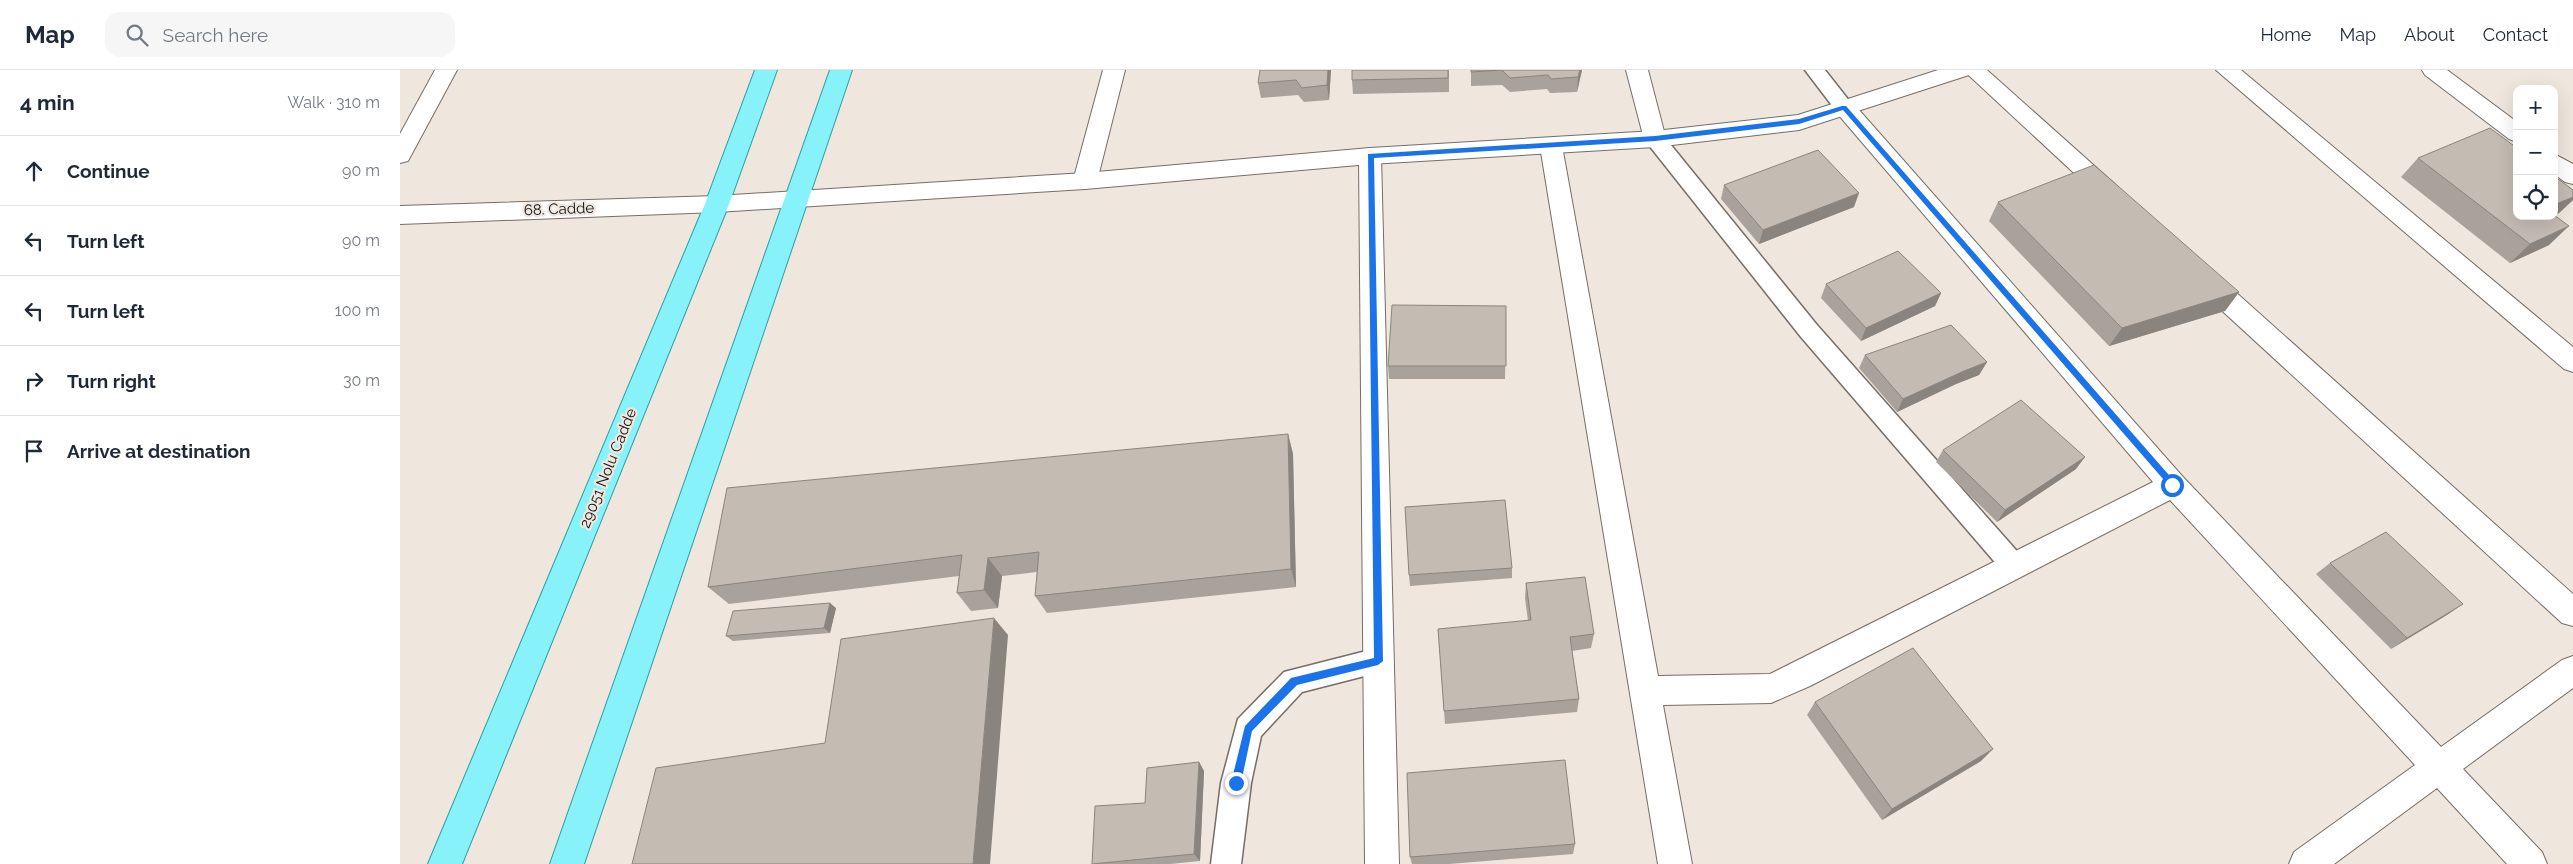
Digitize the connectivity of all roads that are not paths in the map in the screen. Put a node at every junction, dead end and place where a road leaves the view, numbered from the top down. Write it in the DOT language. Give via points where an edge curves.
graph roads {
  1 [pos="446,70"];
  2 [pos="766,70"];
  3 [pos="841,70"];
  4 [pos="1114,70"];
  5 [pos="1637,70"];
  6 [pos="1815,70"];
  7 [pos="1962,70"];
  8 [pos="1974,70"];
  9 [pos="2227,70"];
  10 [pos="2433,70"];
  11 [pos="1844,107"];
  12 [pos="2513,131"];
  13 [pos="1655,139"];
  14 [pos="1551,146"];
  15 [pos="400,154"];
  16 [pos="1370,156"];
  17 [pos="2558,165"];
  18 [pos="2573,176"];
  19 [pos="1085,181"];
  20 [pos="798,198"];
  21 [pos="717,204"];
  22 [pos="2129,211"];
  23 [pos="400,215"];
  24 [pos="2188,264"];
  25 [pos="2573,362"];
  26 [pos="2172,485"];
  27 [pos="2014,566"];
  28 [pos="2573,613"];
  29 [pos="1378,661"];
  30 [pos="2573,670"];
  31 [pos="1646,691"];
  32 [pos="2440,765"];
  33 [pos="445,864"];
  34 [pos="566,864"];
  35 [pos="1226,864"];
  36 [pos="1382,864"];
  37 [pos="1675,864"];
  38 [pos="2306,864"];
  39 [pos="2530,864"];
  1 -- 15 [label="street"];
  2 -- 21 [label="main road, 29051 Nolu Cadde"];
  3 -- 20 [label="main road"];
  4 -- 19 [label="street"];
  5 -- 13 [label="street"];
  6 -- 11 [label="lane"];
  7 -- 11 [label="street, 68. Cadde"];
  8 -- 22 [label="street"];
  9 -- 25 [label="street"];
  10 -- 12 [label="street"];
  11 -- 13 [label="street, 68. Cadde" via="1799,122"];
  11 -- 26 [label="street"];
  13 -- 14 [label="street, 68. Cadde"];
  13 -- 27 [label="lane" via="1809,331"];
  14 -- 16 [label="street, 68. Cadde"];
  14 -- 31 [label="street"];
  16 -- 19 [label="street, 68. Cadde"];
  16 -- 29 [label="street"];
  17 -- 18 [label="street"];
  19 -- 20 [label="street, 68. Cadde"];
  20 -- 21 [label="street, 68. Cadde"];
  20 -- 34 [label="main road"];
  21 -- 23 [label="street, 68. Cadde"];
  21 -- 33 [label="main road, 29051 Nolu Cadde"];
  24 -- 28 [label="street"];
  26 -- 27 [label="street"];
  26 -- 32 [label="street"];
  27 -- 31 [label="street" via="1771,688"];
  29 -- 35 [label="lane" via="1294,681 1248,729 1236,783"];
  29 -- 36 [label="street"];
  30 -- 32 [label="street"];
  31 -- 37 [label="street"];
  32 -- 38 [label="street"];
  32 -- 39 [label="street"];
}
